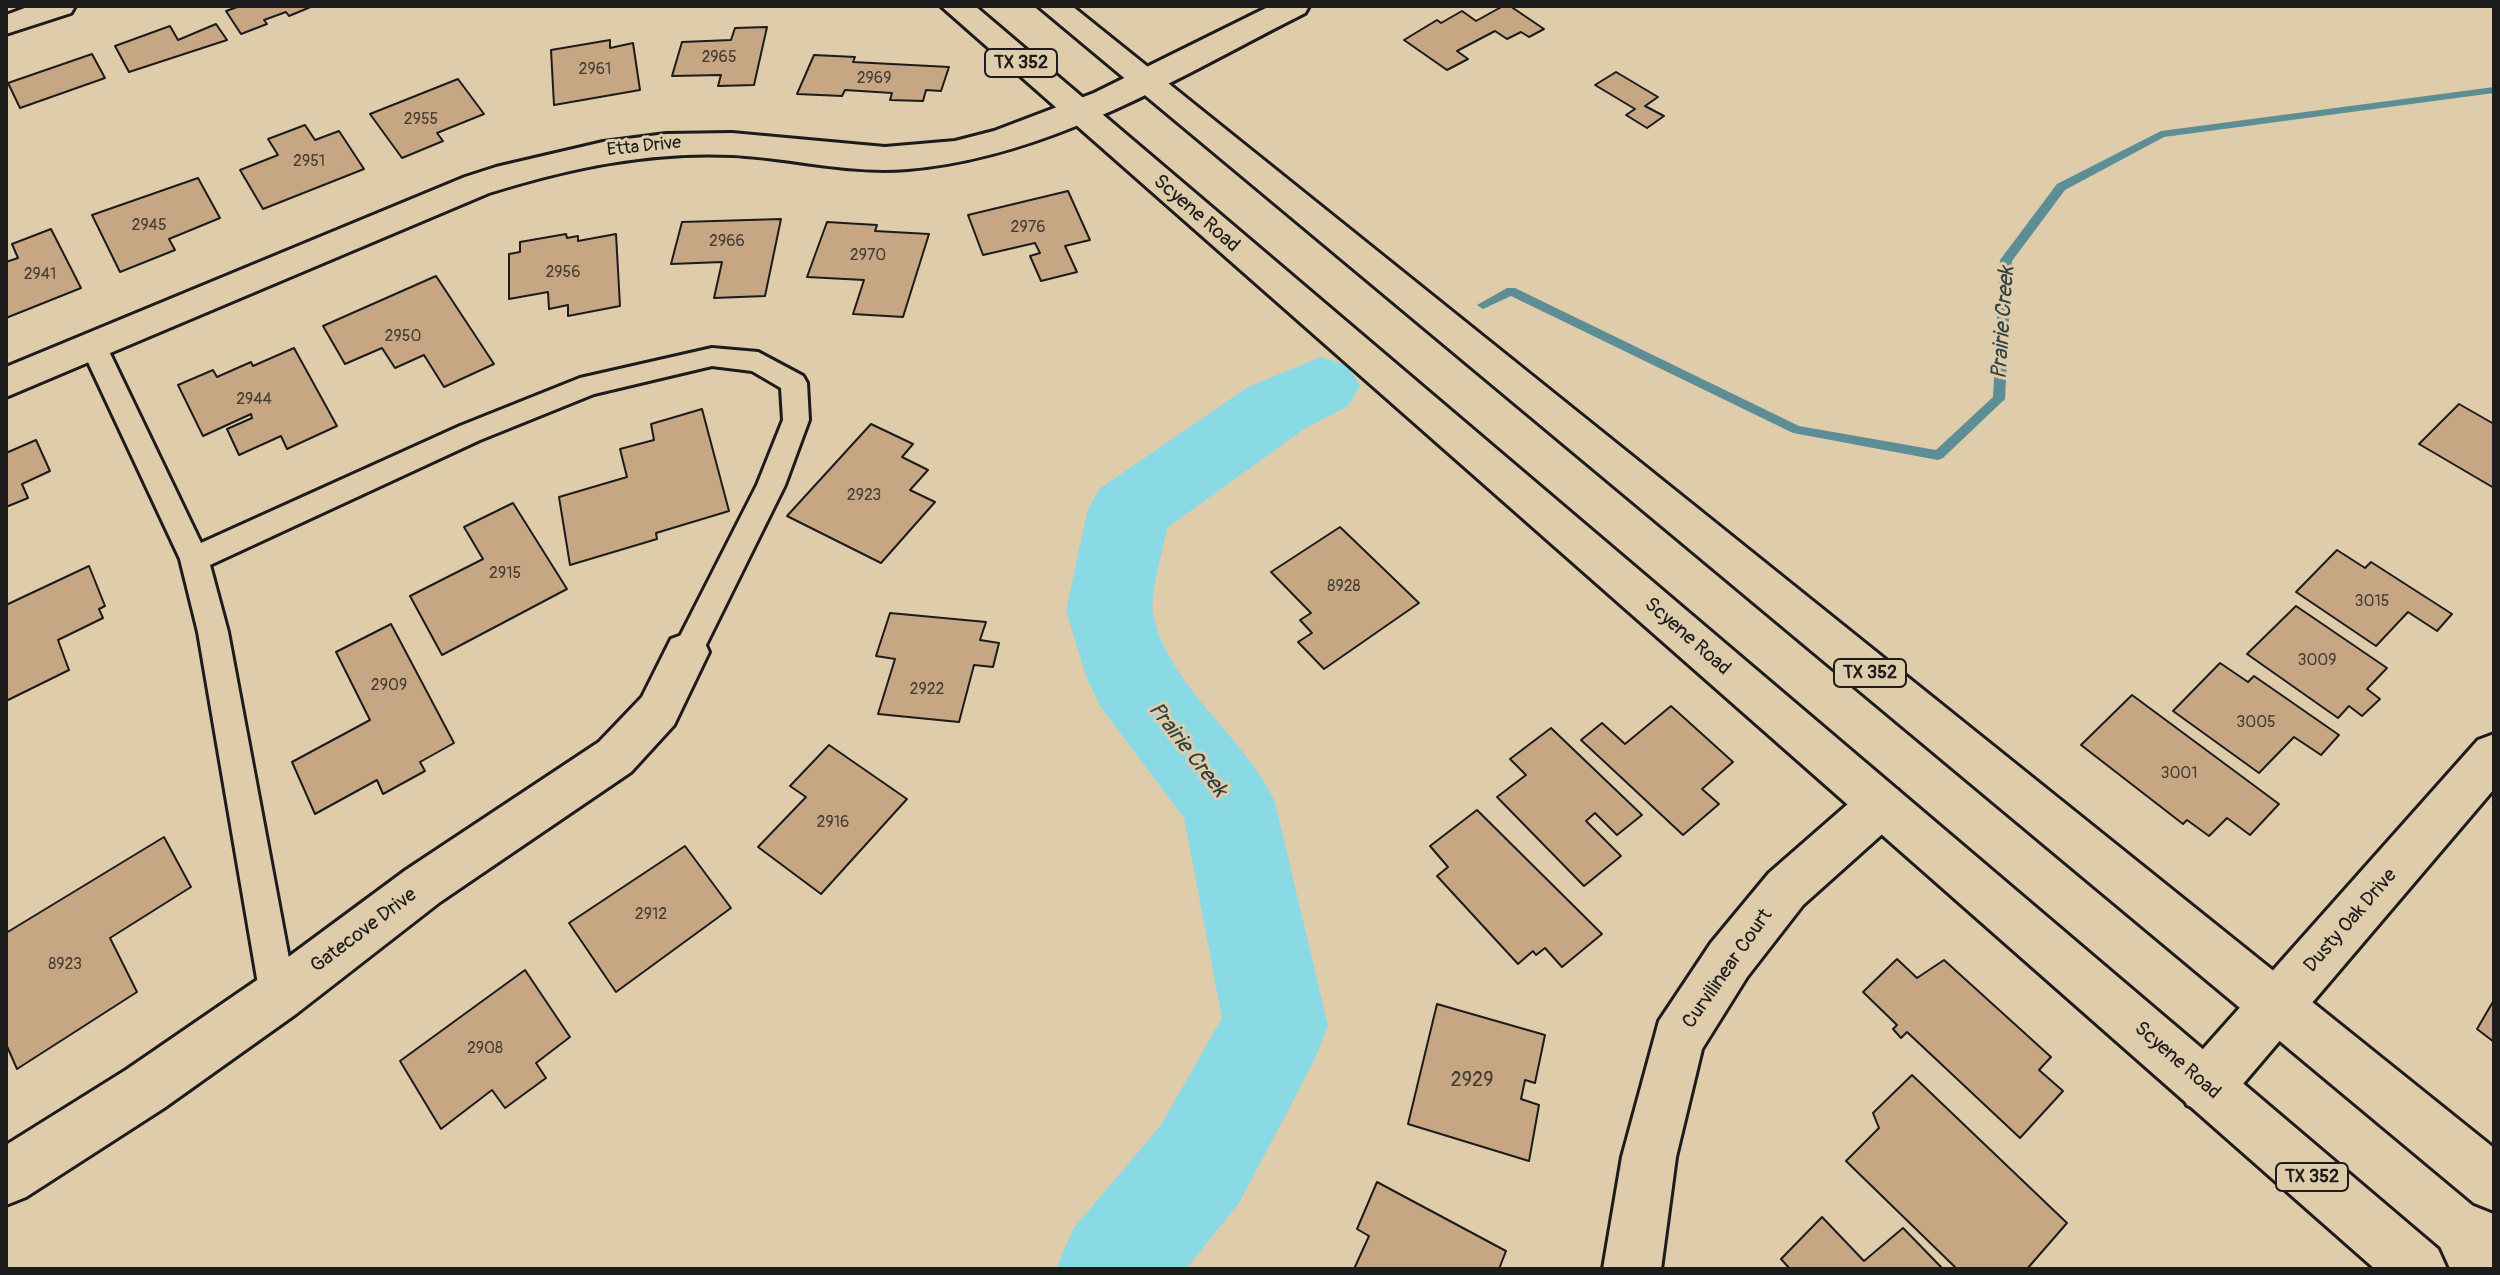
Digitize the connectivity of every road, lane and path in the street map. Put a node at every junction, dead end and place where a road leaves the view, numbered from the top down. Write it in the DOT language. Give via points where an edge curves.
graph roads {
  1 [pos="60,6"];
  2 [pos="956,6"];
  3 [pos="1053,6"];
  4 [pos="1294,6"];
  5 [pos="6,25"];
  6 [pos="1143,80"];
  7 [pos="1077,111"];
  8 [pos="93,345"];
  9 [pos="6,383"];
  10 [pos="194,559"];
  11 [pos="687,652"];
  12 [pos="2494,755"];
  13 [pos="1881,805"];
  14 [pos="278,996"];
  15 [pos="2278,1007"];
  16 [pos="2206,1086"];
  17 [pos="6,1177"];
  18 [pos="2494,1183"];
  19 [pos="1632,1269"];
  20 [pos="2418,1269"];
  1 -- 5 [label="main road"];
  2 -- 7 [label="main road, Scyene Road / TX 352"];
  3 -- 6 [label="main road, TX 352"];
  4 -- 6 [label="main road, Etta Drive"];
  6 -- 7 [label="main road, Etta Drive"];
  6 -- 15 [label="main road, TX 352"];
  7 -- 8 [label="main road, Etta Drive" via="999,140 908,158 671,142 553,160 477,185"];
  7 -- 13 [label="main road, Scyene Road / TX 352"];
  8 -- 9 [label="main road, Etta Drive"];
  8 -- 10 [label="lane"];
  10 -- 11 [label="lane" via="470,433 589,385 712,357 758,362 794,383 796,420 771,485"];
  10 -- 14 [label="lane" via="213,632"];
  11 -- 14 [label="main road, Gatecove Drive" via="658,711 615,757 423,886"];
  12 -- 15 [label="main road, Dusty Oak Drive"];
  13 -- 16 [label="main road, Scyene Road / TX 352"];
  13 -- 19 [label="main road, Curvilinear Court" via="1786,889 1729,960 1678,1039 1649,1157"];
  14 -- 17 [label="main road, Gatecove Drive"];
  15 -- 16 [label="main road, Dusty Oak Drive"];
  15 -- 18 [label="main road, TX 352"];
  16 -- 20 [label="main road, Scyene Road / TX 352"];
}
